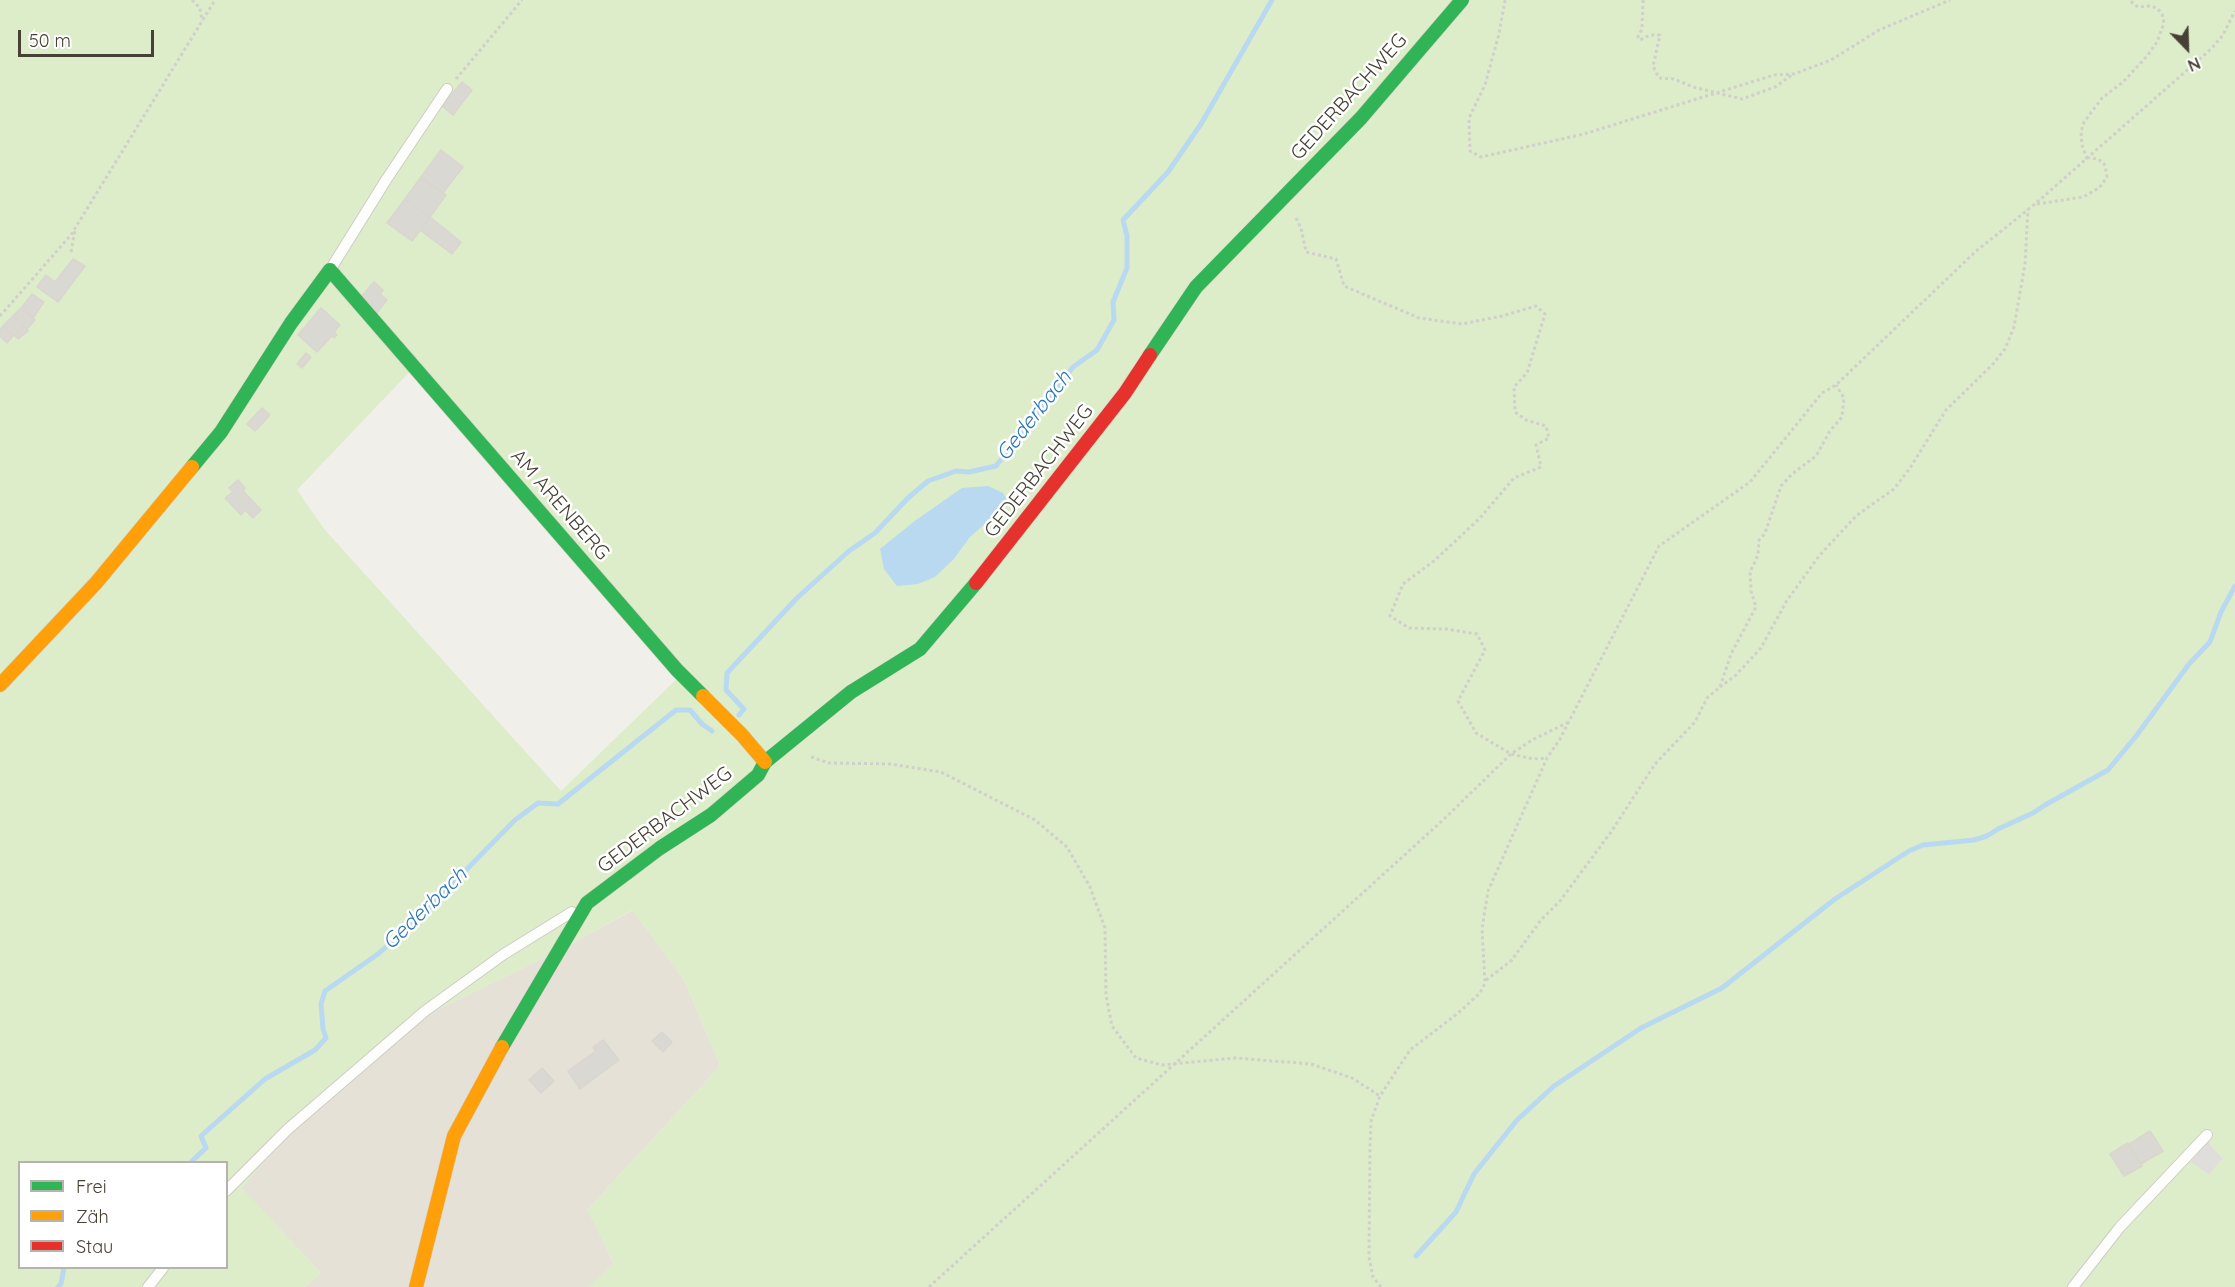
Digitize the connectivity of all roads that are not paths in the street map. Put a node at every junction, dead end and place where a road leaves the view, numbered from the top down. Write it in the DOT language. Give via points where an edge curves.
graph roads {
  1 [pos="1462,0"];
  2 [pos="447,89"];
  3 [pos="330,270"];
  4 [pos="0,686"];
  5 [pos="765,762"];
  6 [pos="587,903"];
  7 [pos="2207,1135"];
  8 [pos="228,1189"];
  9 [pos="163,1269"];
  10 [pos="148,1287"];
  11 [pos="416,1287"];
  12 [pos="2073,1287"];
  1 -- 5 [label="street, GEDERBACHWEG" via="1361,118 1196,287 1125,393 960,604 920,649 851,692"];
  2 -- 3 [label="lane"];
  3 -- 4 [label="street" via="221,432 96,583"];
  3 -- 5 [label="street, AM ARENBERG" via="677,670"];
  5 -- 6 [label="street, GEDERBACHWEG" via="758,775 711,815"];
  6 -- 8 [label="lane, GEDERBACHWEG" via="504,954 425,1011 288,1129"];
  6 -- 11 [label="street, GEDERBACHWEG" via="454,1136"];
  7 -- 12 [label="lane" via="2120,1227"];
  9 -- 10 [label="lane"];
}
